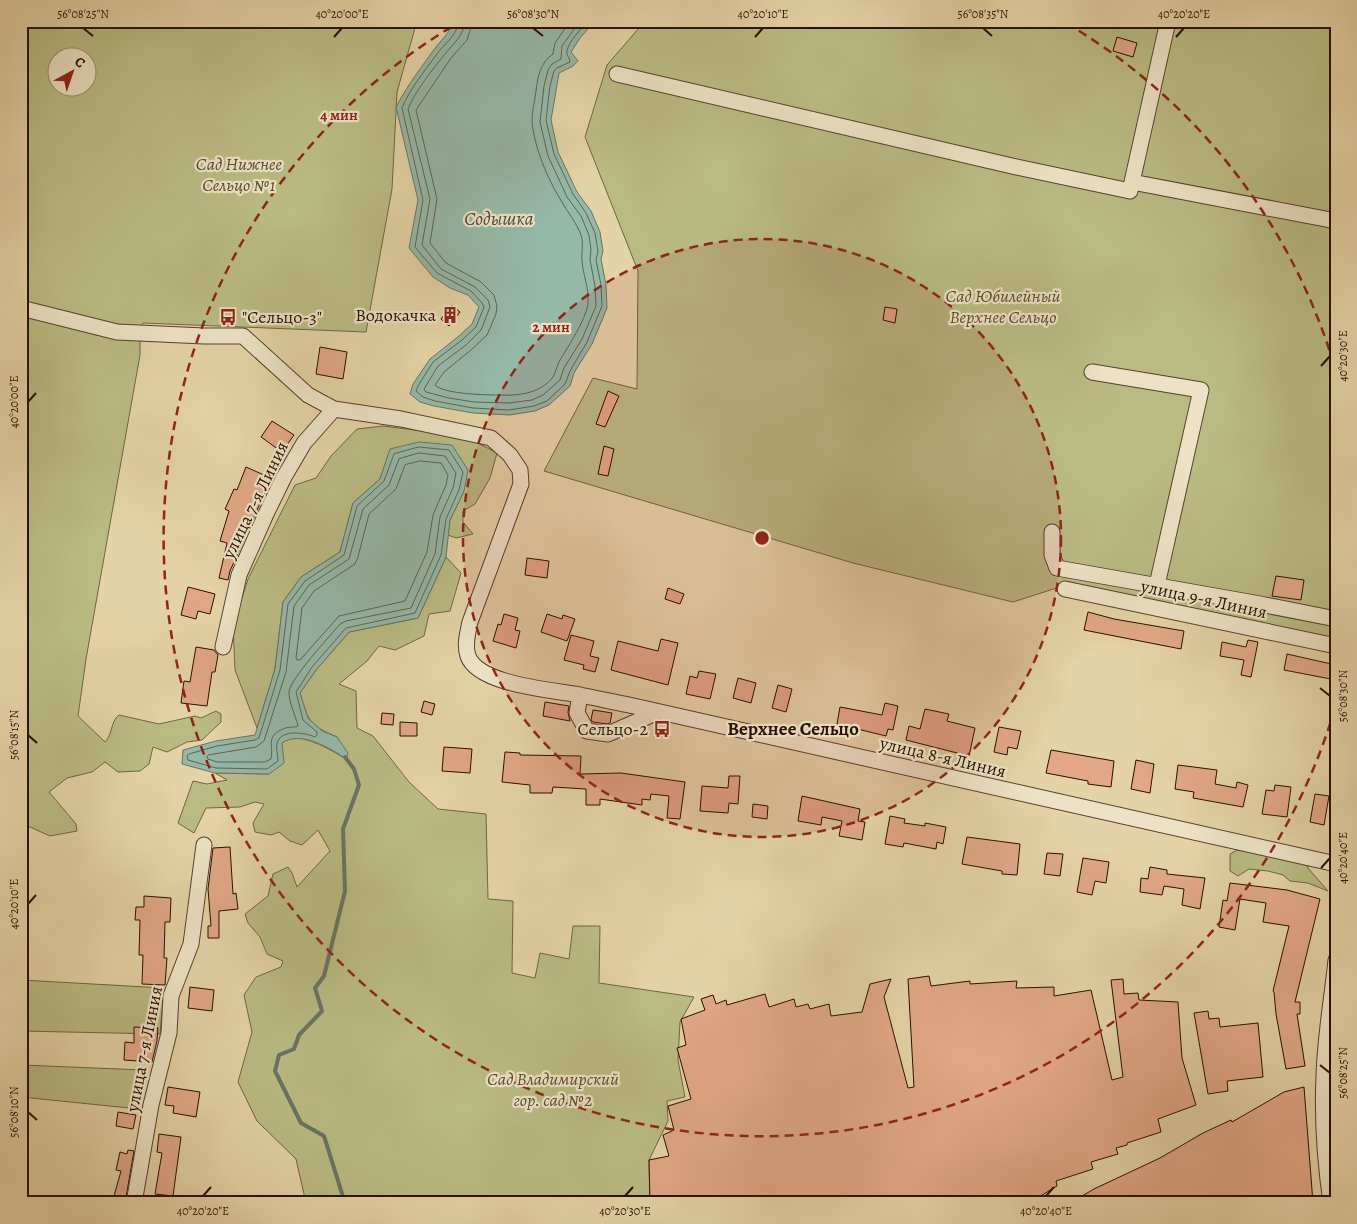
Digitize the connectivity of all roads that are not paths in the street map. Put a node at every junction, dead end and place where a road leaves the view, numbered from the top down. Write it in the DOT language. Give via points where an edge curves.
graph roads {
  1 [pos="1168,21"];
  2 [pos="617,74"];
  3 [pos="1132,182"];
  4 [pos="1336,221"];
  5 [pos="21,308"];
  6 [pos="1092,372"];
  7 [pos="334,410"];
  8 [pos="1052,532"];
  9 [pos="1156,585"];
  10 [pos="1065,589"];
  11 [pos="1336,619"];
  12 [pos="1336,646"];
  13 [pos="223,647"];
  14 [pos="580,695"];
  15 [pos="658,712"];
  16 [pos="204,845"];
  17 [pos="1336,864"];
  18 [pos="1336,960"];
  19 [pos="134,1203"];
  20 [pos="1331,1203"];
  1 -- 3 [label="street"];
  2 -- 3 [label="street" via="1130,191"];
  3 -- 4 [label="street"];
  5 -- 7 [label="street" via="117,332 243,336 308,395"];
  6 -- 9 [label="street" via="1201,390"];
  7 -- 13 [label="street, улица 7-я Линия" via="304,443 266,514 239,575"];
  7 -- 14 [label="street, улица 8-я Линия" via="400,419 491,438 510,455 520,470 521,484 470,622 466,641 468,656 474,666 504,681"];
  8 -- 9 [label="street" via="1052,555 1057,568"];
  9 -- 11 [label="street"];
  10 -- 12 [label="street, улица 9-я Линия"];
  14 -- 15 [label="street, улица 8-я Линия"];
  14 -- 15 [label="street" via="577,713 587,731 608,734"];
  15 -- 17 [label="street, улица 8-я Линия"];
  16 -- 19 [label="street, улица 7-я Линия" via="191,944 171,996 169,1033 151,1105"];
  18 -- 20 [label="street" via="1323,1098"];
}
